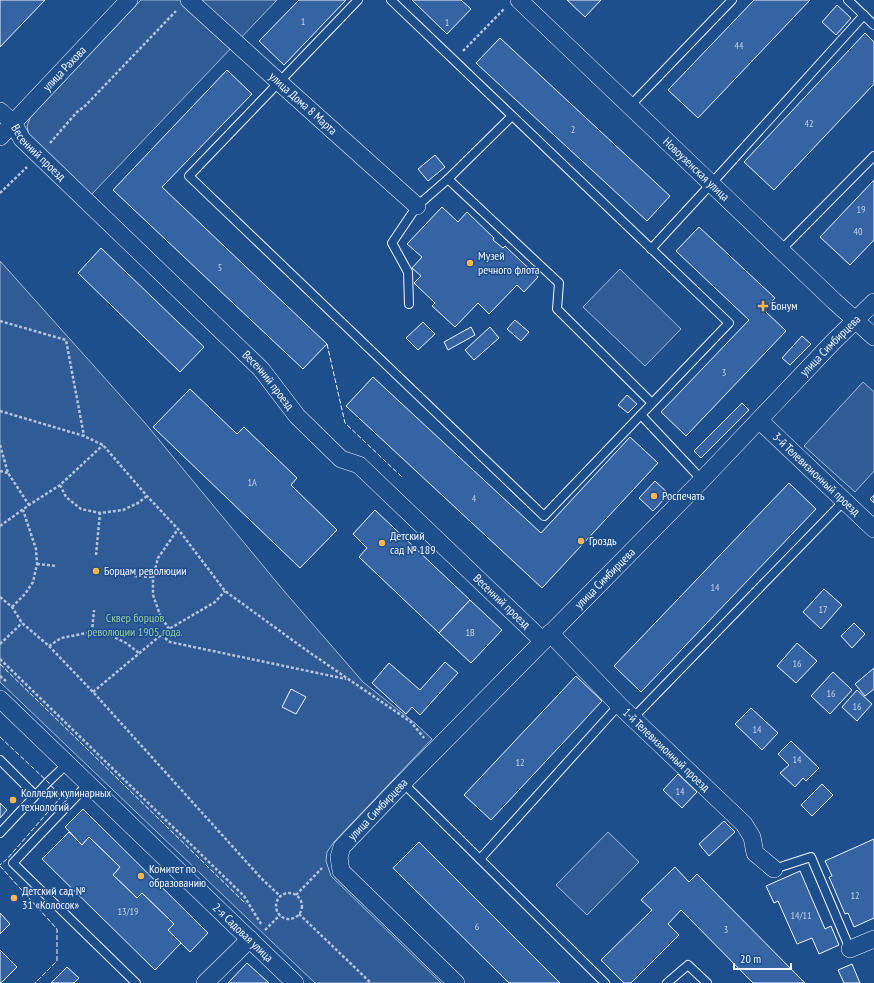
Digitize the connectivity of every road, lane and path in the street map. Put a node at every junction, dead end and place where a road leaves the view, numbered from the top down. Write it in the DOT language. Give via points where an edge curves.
graph roads {
  1 [pos="129,0"];
  2 [pos="358,0"];
  3 [pos="391,0"];
  4 [pos="732,0"];
  5 [pos="848,0"];
  6 [pos="185,3"];
  7 [pos="513,3"];
  8 [pos="864,15"];
  9 [pos="874,25"];
  10 [pos="454,60"];
  11 [pos="279,82"];
  12 [pos="630,106"];
  13 [pos="0,111"];
  14 [pos="512,116"];
  15 [pos="13,123"];
  16 [pos="0,137"];
  17 [pos="39,156"];
  18 [pos="874,156"];
  19 [pos="448,179"];
  20 [pos="711,184"];
  21 [pos="0,192"];
  22 [pos="418,206"];
  23 [pos="651,249"];
  24 [pos="781,250"];
  25 [pos="874,302"];
  26 [pos="409,304"];
  27 [pos="856,320"];
  28 [pos="0,321"];
  29 [pos="874,337"];
  30 [pos="652,404"];
  31 [pos="0,411"];
  32 [pos="641,415"];
  33 [pos="759,420"];
  34 [pos="84,436"];
  35 [pos="0,445"];
  36 [pos="103,445"];
  37 [pos="0,471"];
  38 [pos="8,473"];
  39 [pos="702,480"];
  40 [pos="60,485"];
  41 [pos="147,496"];
  42 [pos="844,501"];
  43 [pos="29,505"];
  44 [pos="23,510"];
  45 [pos="100,513"];
  46 [pos="0,526"];
  47 [pos="178,529"];
  48 [pos="874,529"];
  49 [pos="96,555"];
  50 [pos="37,564"];
  51 [pos="56,566"];
  52 [pos="134,576"];
  53 [pos="154,577"];
  54 [pos="225,591"];
  55 [pos="0,597"];
  56 [pos="12,607"];
  57 [pos="94,610"];
  58 [pos="22,623"];
  59 [pos="169,629"];
  60 [pos="92,632"];
  61 [pos="160,635"];
  62 [pos="547,637"];
  63 [pos="0,644"];
  64 [pos="49,646"];
  65 [pos="139,653"];
  66 [pos="0,659"];
  67 [pos="348,679"];
  68 [pos="93,692"];
  69 [pos="0,699"];
  70 [pos="619,705"];
  71 [pos="633,718"];
  72 [pos="425,739"];
  73 [pos="0,760"];
  74 [pos="67,764"];
  75 [pos="403,783"];
  76 [pos="88,784"];
  77 [pos="35,796"];
  78 [pos="0,833"];
  79 [pos="480,859"];
  80 [pos="774,869"];
  81 [pos="327,873"];
  82 [pos="296,895"];
  83 [pos="280,896"];
  84 [pos="299,914"];
  85 [pos="280,915"];
  86 [pos="265,930"];
  87 [pos="268,935"];
  88 [pos="250,939"];
  89 [pos="874,939"];
  90 [pos="850,949"];
  91 [pos="136,983"];
  92 [pos="205,983"];
  93 [pos="295,983"];
  94 [pos="372,983"];
  95 [pos="456,983"];
  96 [pos="605,983"];
  97 [pos="667,983"];
  98 [pos="707,983"];
  1 -- 15 [label="street, улица Рахова"];
  2 -- 11 [label="lane"];
  3 -- 10 [label="lane"];
  4 -- 12 [label="lane"];
  5 -- 8 [label="lane"];
  6 -- 11 [label="street, улица Дома 8 Марта"];
  6 -- 17 [label="path" via="85,106 76,112"];
  7 -- 10 [label="path"];
  7 -- 12 [label="street, Новоузенская улица"];
  8 -- 9 [label="lane"];
  8 -- 20 [label="lane"];
  10 -- 14 [label="lane"];
  11 -- 22 [label="street, улица Дома 8 Марта"];
  11 -- 32 [label="lane" via="189,176 544,516"];
  12 -- 20 [label="street, Новоузенская улица"];
  13 -- 15 [label="street, Весенний проезд"];
  14 -- 19 [label="lane"];
  14 -- 23 [label="lane"];
  15 -- 16 [label="street, улица Рахова"];
  15 -- 17 [label="street, Весенний проезд" via="22,139"];
  17 -- 21 [label="path"];
  17 -- 62 [label="street, Весенний проезд" via="261,368 297,416 341,458 359,465"];
  18 -- 24 [label="lane"];
  19 -- 22 [label="lane"];
  19 -- 30 [label="lane" via="559,283 557,309"];
  20 -- 23 [label="lane"];
  20 -- 24 [label="street, Новоузенская улица"];
  22 -- 26 [label="lane" via="392,243 408,272"];
  23 -- 30 [label="lane" via="729,323"];
  24 -- 27 [label="street, Новоузенская улица"];
  25 -- 27 [label="street, улица Симбирцева"];
  27 -- 29 [label="street, Новоузенская улица"];
  27 -- 33 [label="street, улица Симбирцева"];
  28 -- 34 [label="path" via="66,340"];
  30 -- 32 [label="lane"];
  31 -- 34 [label="path"];
  32 -- 39 [label="lane"];
  33 -- 39 [label="street, улица Симбирцева"];
  33 -- 42 [label="street, 3-й Телевизионный проезд"];
  34 -- 36 [label="path"];
  35 -- 38 [label="path"];
  36 -- 40 [label="path"];
  36 -- 41 [label="path"];
  37 -- 38 [label="path"];
  38 -- 43 [label="path"];
  39 -- 62 [label="street, улица Симбирцева"];
  40 -- 43 [label="path"];
  40 -- 45 [label="path" via="66,497 81,509"];
  41 -- 45 [label="path" via="123,510"];
  41 -- 47 [label="path"];
  42 -- 48 [label="street, 3-й Телевизионный проезд"];
  42 -- 71 [label="lane"];
  43 -- 44 [label="path"];
  44 -- 46 [label="path"];
  44 -- 50 [label="path" via="36,549"];
  45 -- 49 [label="path"];
  47 -- 53 [label="path" via="158,558"];
  47 -- 54 [label="path"];
  50 -- 51 [label="path"];
  50 -- 56 [label="path" via="33,582"];
  52 -- 53 [label="path"];
  53 -- 59 [label="path" via="153,595 160,615"];
  54 -- 59 [label="path" via="215,602"];
  54 -- 67 [label="path"];
  55 -- 56 [label="path"];
  56 -- 58 [label="path"];
  57 -- 60 [label="path"];
  58 -- 63 [label="path"];
  58 -- 64 [label="path"];
  59 -- 61 [label="path"];
  60 -- 64 [label="path" via="61,638"];
  60 -- 65 [label="path" via="110,635"];
  61 -- 65 [label="path"];
  61 -- 67 [label="path" via="170,642"];
  62 -- 70 [label="street, 1-й Телевизионный проезд"];
  62 -- 75 [label="street, улица Симбирцева"];
  64 -- 68 [label="path"];
  65 -- 68 [label="path"];
  66 -- 87 [label="path" via="244,896"];
  67 -- 72 [label="path" via="411,722"];
  68 -- 83 [label="path"];
  69 -- 74 [label="street, 2-я Садовая улица"];
  70 -- 71 [label="street, 1-й Телевизионный проезд"];
  70 -- 79 [label="lane"];
  71 -- 80 [label="street, 1-й Телевизионный проезд" via="744,824 752,837 755,853"];
  73 -- 77 [label="lane"];
  74 -- 76 [label="street, 2-я Садовая улица"];
  74 -- 77 [label="lane"];
  75 -- 79 [label="lane"];
  75 -- 95 [label="street, улица Симбирцева" via="342,847 339,857 341,871"];
  76 -- 88 [label="street, 2-я Садовая улица"];
  76 -- 91 [label="lane" via="12,863"];
  77 -- 78 [label="lane"];
  79 -- 96 [label="lane"];
  80 -- 90 [label="lane" via="811,857"];
  81 -- 82 [label="path" via="324,866"];
  82 -- 83 [label="path" via="288,892"];
  82 -- 84 [label="path" via="302,902"];
  83 -- 85 [label="path" via="276,903"];
  84 -- 85 [label="path" via="288,919"];
  84 -- 94 [label="path"];
  85 -- 86 [label="path"];
  88 -- 92 [label="street"];
  88 -- 93 [label="street, 2-я Садовая улица"];
  89 -- 90 [label="street"];
  97 -- 98 [label="lane" via="688,965"];
}
